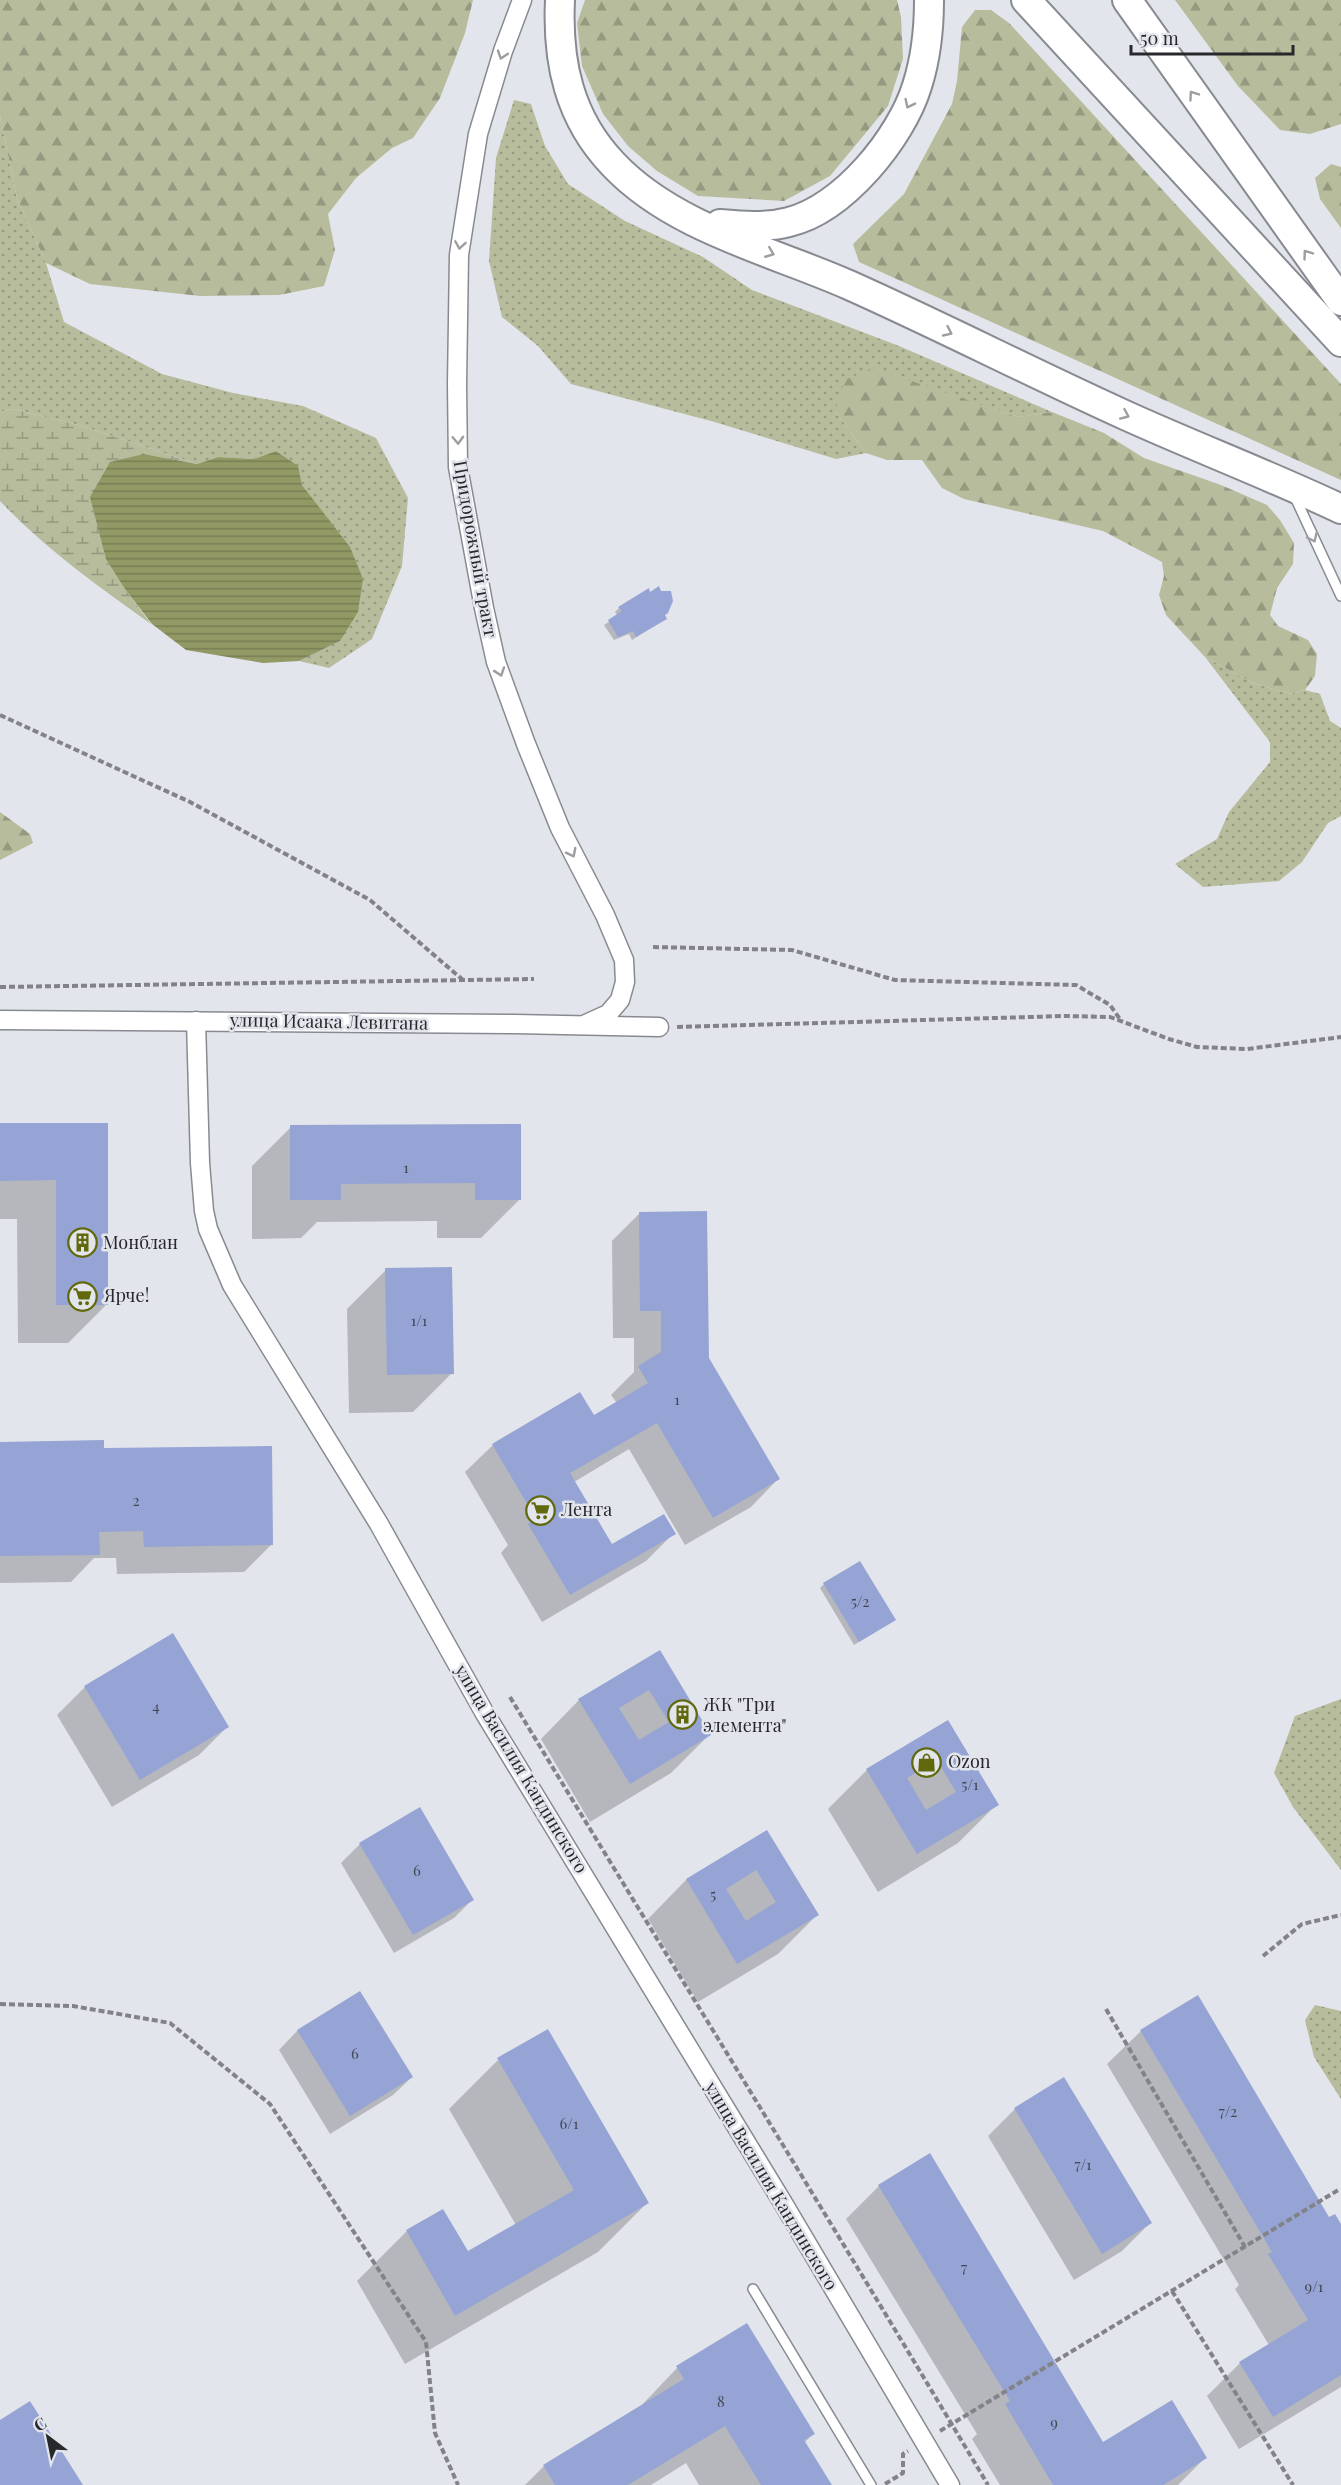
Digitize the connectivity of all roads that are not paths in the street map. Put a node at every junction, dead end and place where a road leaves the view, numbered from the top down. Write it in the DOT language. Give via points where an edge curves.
graph roads {
  1 [pos="522,0"];
  2 [pos="560,0"];
  3 [pos="929,0"];
  4 [pos="1026,0"];
  5 [pos="1127,0"];
  6 [pos="697,222"];
  7 [pos="1341,301"];
  8 [pos="1341,342"];
  9 [pos="1289,485"];
  10 [pos="1341,509"];
  11 [pos="1341,596"];
  12 [pos="0,1020"];
  13 [pos="196,1021"];
  14 [pos="585,1024"];
  15 [pos="659,1027"];
  16 [pos="753,2289"];
  17 [pos="871,2485"];
  18 [pos="950,2485"];
  1 -- 14 [label="street, Придорожный тракт, one-way" via="478,134 459,255 458,467 496,662 560,828 624,960 625,982 620,1000 608,1014"];
  2 -- 6 [label="main road" via="561,57 583,126 613,164 645,194"];
  3 -- 6 [label="main road, one-way" via="927,48 916,89 897,129 873,165 826,205 790,222 748,227"];
  4 -- 8 [label="main road"];
  7 -- 5 [label="main road, one-way"];
  6 -- 9 [label="main road, one-way" via="849,285 1128,416"];
  9 -- 10 [label="main road"];
  9 -- 11 [label="lane, one-way"];
  12 -- 13 [label="street, улица Исаака Левитана"];
  13 -- 14 [label="street, улица Исаака Левитана"];
  13 -- 18 [label="street, улица Василия Кандинского" via="204,1211 232,1285 379,1524 484,1712"];
  14 -- 15 [label="street, улица Исаака Левитана"];
  16 -- 17 [label="lane"];
}
